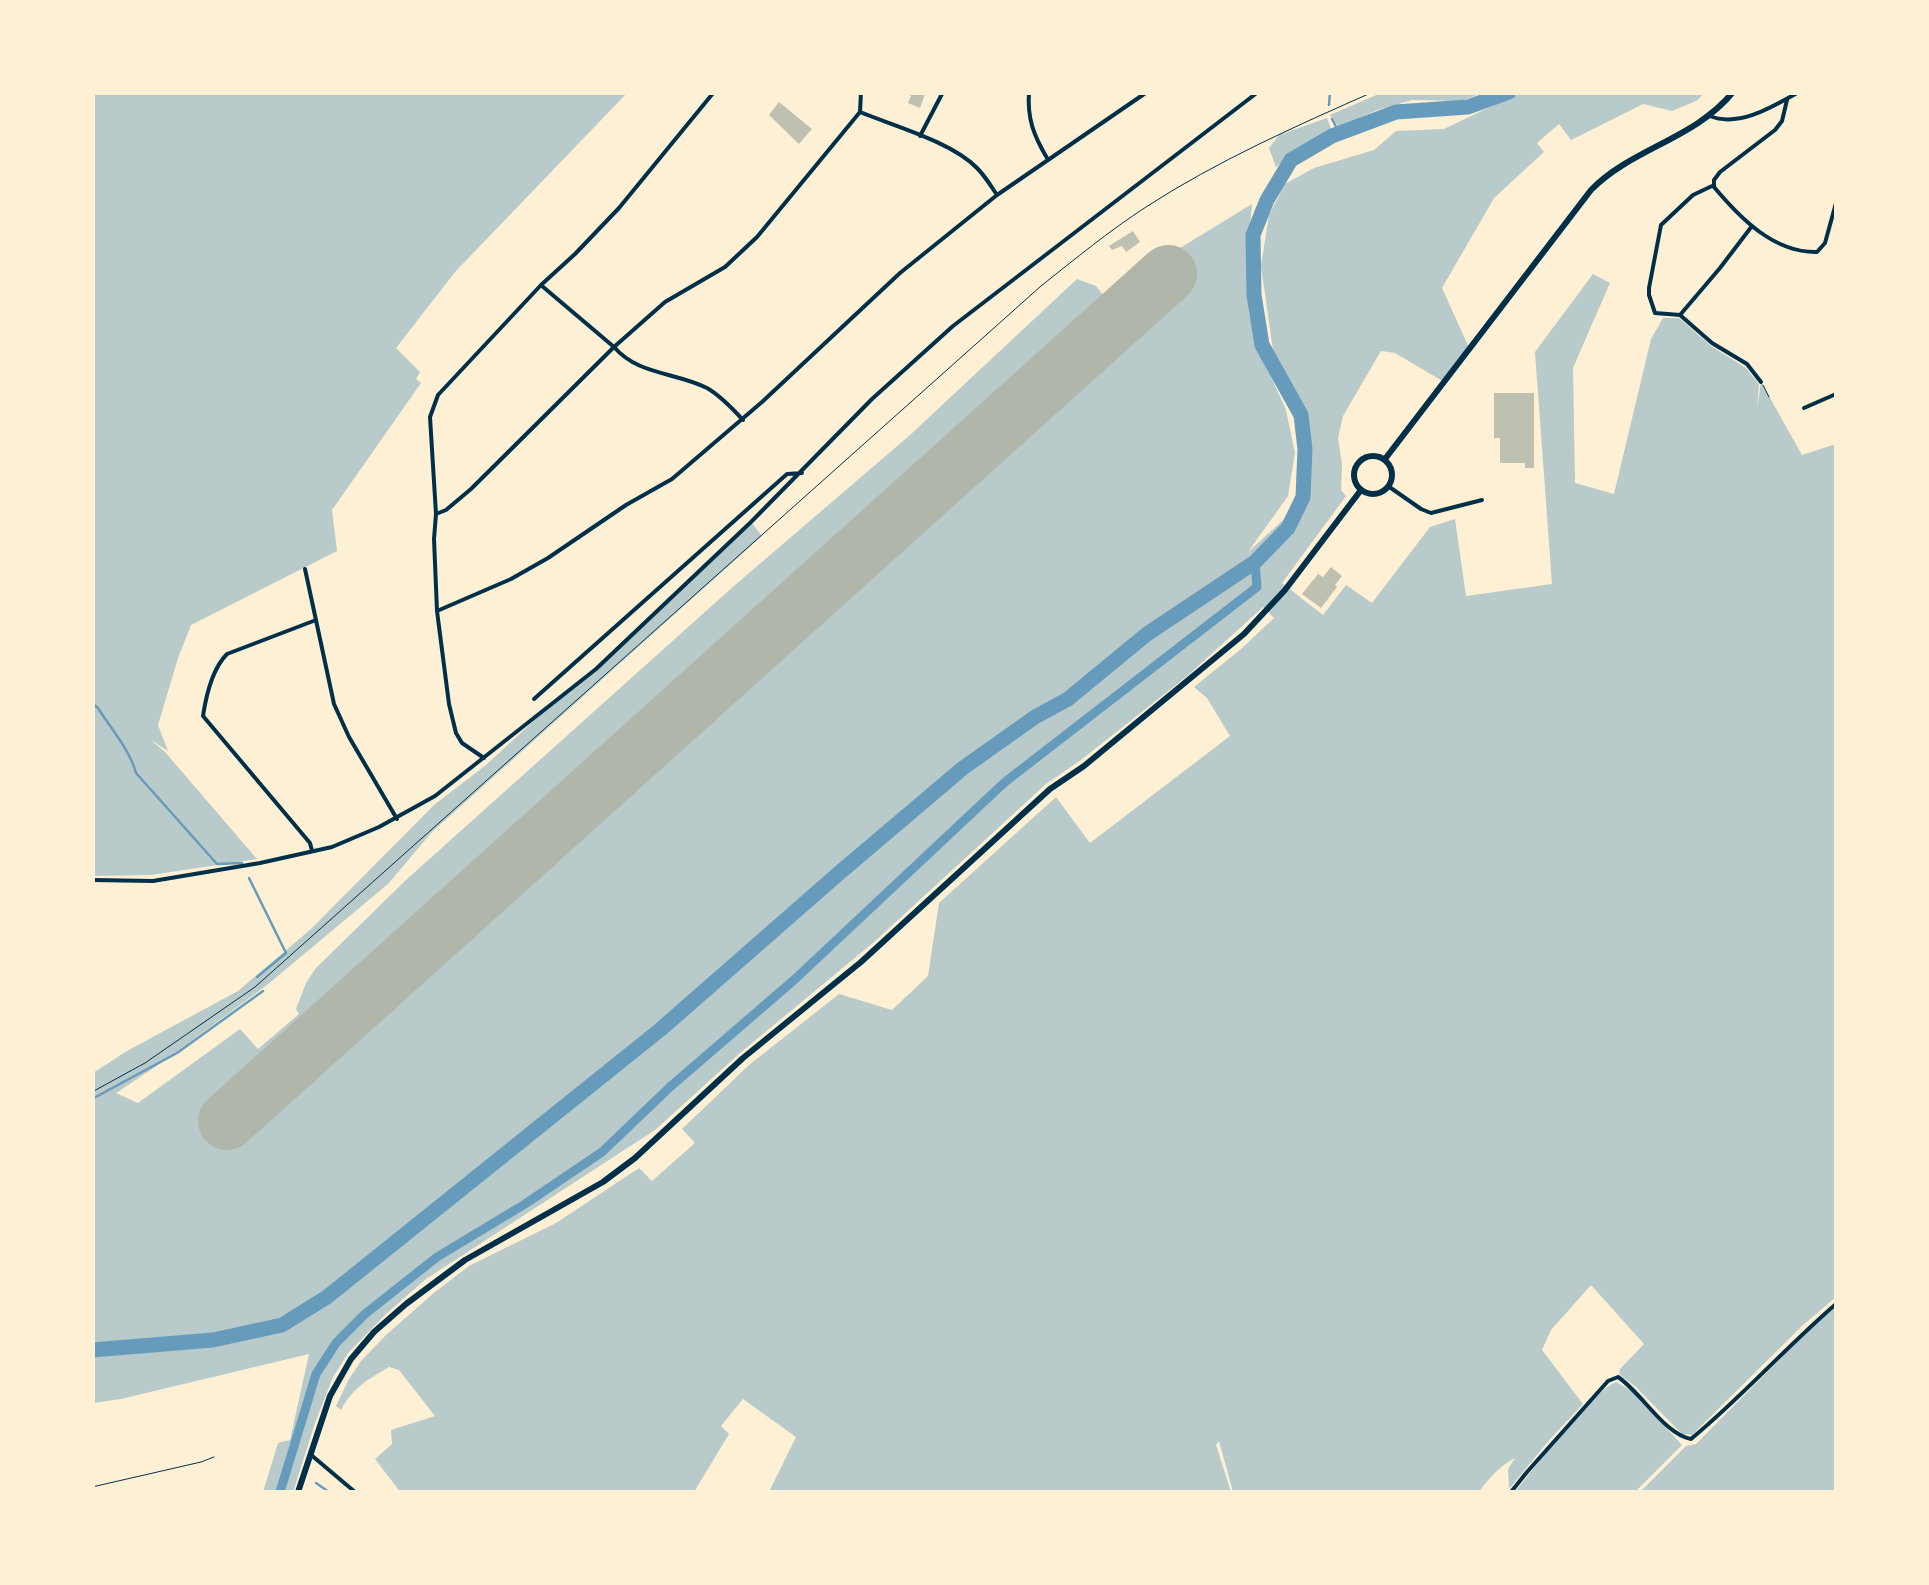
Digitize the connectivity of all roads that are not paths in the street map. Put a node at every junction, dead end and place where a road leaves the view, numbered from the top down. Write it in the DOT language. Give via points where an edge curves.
graph roads {
  1 [pos="714,92"];
  2 [pos="861,92"];
  3 [pos="943,92"];
  4 [pos="1029,92"];
  5 [pos="1148,92"];
  6 [pos="1258,92"];
  7 [pos="1799,92"];
  8 [pos="1732,94"];
  9 [pos="1786,100"];
  10 [pos="860,112"];
  11 [pos="1710,116"];
  12 [pos="920,136"];
  13 [pos="1048,160"];
  14 [pos="1713,186"];
  15 [pos="997,195"];
  16 [pos="1836,203"];
  17 [pos="1752,226"];
  18 [pos="541,286"];
  19 [pos="1680,315"];
  20 [pos="614,346"];
  21 [pos="1761,382"];
  22 [pos="1836,394"];
  23 [pos="1769,397"];
  24 [pos="1804,408"];
  25 [pos="742,420"];
  26 [pos="1384,459"];
  27 [pos="802,473"];
  28 [pos="1388,486"];
  29 [pos="1361,490"];
  30 [pos="1482,500"];
  31 [pos="436,514"];
  32 [pos="305,569"];
  33 [pos="437,611"];
  34 [pos="316,620"];
  35 [pos="534,699"];
  36 [pos="484,758"];
  37 [pos="397,818"];
  38 [pos="312,852"];
  39 [pos="92,880"];
  40 [pos="1836,1304"];
  41 [pos="310,1454"];
  42 [pos="214,1457"];
  43 [pos="92,1487"];
  44 [pos="298,1492"];
  45 [pos="355,1492"];
  46 [pos="1511,1492"];
  1 -- 18 [label="street" via="617,210"];
  2 -- 10 [label="street"];
  3 -- 12 [label="street"];
  4 -- 13 [label="street" via="1027,111"];
  5 -- 13 [label="street"];
  6 -- 27 [label="street" via="953,326"];
  7 -- 9 [label="street"];
  8 -- 11 [label="main road"];
  9 -- 11 [label="street" via="1738,119"];
  9 -- 14 [label="street" via="1782,121 1720,172"];
  10 -- 12 [label="street"];
  10 -- 20 [label="street" via="746,247"];
  11 -- 26 [label="main road" via="1591,190"];
  12 -- 15 [label="street" via="978,168"];
  13 -- 15 [label="street"];
  14 -- 17 [label="street"];
  14 -- 19 [label="street" via="1672,213 1656,240 1649,295 1655,313"];
  15 -- 25 [label="street"];
  16 -- 17 [label="street" via="1817,252 1782,245"];
  17 -- 19 [label="street"];
  18 -- 20 [label="street"];
  18 -- 31 [label="street" via="438,394 430,412"];
  19 -- 21 [label="street"];
  20 -- 25 [label="street" via="639,366 708,389"];
  20 -- 31 [label="street" via="470,490"];
  21 -- 23 [label="lane"];
  22 -- 24 [label="street"];
  25 -- 33 [label="street" via="672,479 548,558"];
  26 -- 28 [label="main road" via="1392,469"];
  26 -- 29 [label="main road" via="1373,455 1357,463 1354,478"];
  27 -- 35 [label="street" via="786,474"];
  27 -- 36 [label="street" via="596,669"];
  28 -- 29 [label="main road" via="1372,494"];
  28 -- 30 [label="street" via="1432,513"];
  29 -- 41 [label="main road" via="1244,634 1050,790 635,1158 588,1192 464,1260 406,1304 351,1359"];
  31 -- 33 [label="street"];
  32 -- 34 [label="street"];
  33 -- 36 [label="street" via="456,733"];
  34 -- 37 [label="street" via="334,704"];
  34 -- 38 [label="street" via="220,660 204,716"];
  36 -- 37 [label="street"];
  37 -- 38 [label="street"];
  38 -- 39 [label="street" via="153,881"];
  40 -- 46 [label="street" via="1691,1438 1681,1437 1627,1383 1618,1377 1608,1382"];
  41 -- 44 [label="main road"];
  41 -- 45 [label="street"];
  42 -- 43 [label="lane"];
}
